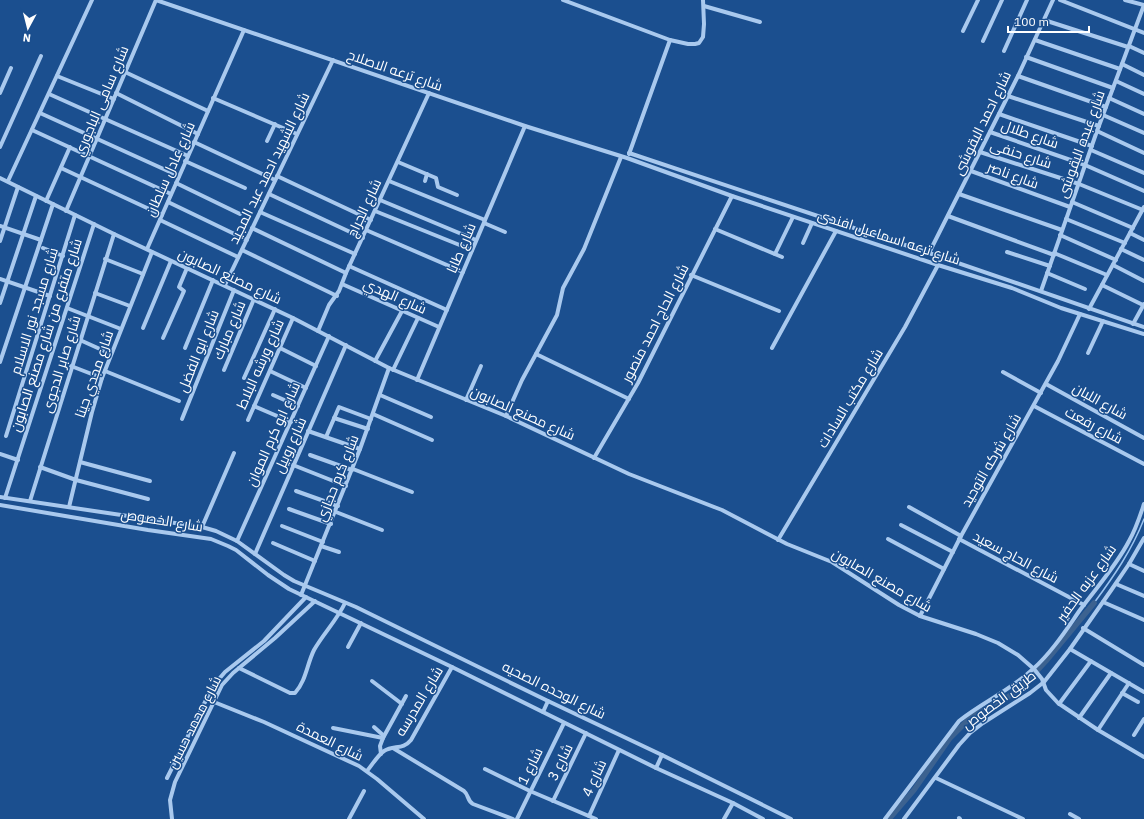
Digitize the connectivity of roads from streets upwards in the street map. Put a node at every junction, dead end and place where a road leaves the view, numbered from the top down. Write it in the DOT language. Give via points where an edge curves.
graph roads {
  1 [pos="92,0"];
  2 [pos="157,0"];
  3 [pos="563,0"];
  4 [pos="703,0"];
  5 [pos="978,0"];
  6 [pos="1002,0"];
  7 [pos="1027,0"];
  8 [pos="1053,0"];
  9 [pos="1060,0"];
  10 [pos="1125,0"];
  11 [pos="1144,5"];
  12 [pos="704,6"];
  13 [pos="1044,20"];
  14 [pos="760,22"];
  15 [pos="1135,28"];
  16 [pos="244,30"];
  17 [pos="963,31"];
  18 [pos="1144,33"];
  19 [pos="670,40"];
  20 [pos="1035,40"];
  21 [pos="983,41"];
  22 [pos="1129,47"];
  23 [pos="1004,51"];
  24 [pos="1144,53"];
  25 [pos="41,56"];
  26 [pos="1026,58"];
  27 [pos="332,60"];
  28 [pos="1121,67"];
  29 [pos="11,68"];
  30 [pos="125,72"];
  31 [pos="1144,75"];
  32 [pos="57,76"];
  33 [pos="1018,76"];
  34 [pos="1116,81"];
  35 [pos="1113,88"];
  36 [pos="0,93"];
  37 [pos="116,93"];
  38 [pos="429,93"];
  39 [pos="49,94"];
  40 [pos="1144,94"];
  41 [pos="1008,96"];
  42 [pos="213,98"];
  43 [pos="1109,98"];
  44 [pos="114,99"];
  45 [pos="1106,107"];
  46 [pos="208,111"];
  47 [pos="40,113"];
  48 [pos="999,114"];
  49 [pos="1144,114"];
  50 [pos="1103,115"];
  51 [pos="105,119"];
  52 [pos="275,124"];
  53 [pos="525,126"];
  54 [pos="1099,126"];
  55 [pos="32,130"];
  56 [pos="1097,131"];
  57 [pos="990,132"];
  58 [pos="1144,133"];
  59 [pos="198,134"];
  60 [pos="297,134"];
  61 [pos="97,138"];
  62 [pos="267,141"];
  63 [pos="194,142"];
  64 [pos="0,146"];
  65 [pos="70,147"];
  66 [pos="1091,148"];
  67 [pos="980,152"];
  68 [pos="1144,152"];
  69 [pos="629,153"];
  70 [pos="90,156"];
  71 [pos="188,156"];
  72 [pos="621,157"];
  73 [pos="627,158"];
  74 [pos="186,162"];
  75 [pos="398,162"];
  76 [pos="1085,165"];
  77 [pos="61,168"];
  78 [pos="971,171"];
  79 [pos="1144,173"];
  80 [pos="427,174"];
  81 [pos="179,176"];
  82 [pos="81,177"];
  83 [pos="0,178"];
  84 [pos="276,178"];
  85 [pos="389,181"];
  86 [pos="425,181"];
  87 [pos="8,182"];
  88 [pos="176,183"];
  89 [pos="1079,184"];
  90 [pos="18,187"];
  91 [pos="245,188"];
  92 [pos="1144,191"];
  93 [pos="171,194"];
  94 [pos="269,194"];
  95 [pos="959,194"];
  96 [pos="457,195"];
  97 [pos="36,196"];
  98 [pos="732,196"];
  99 [pos="380,200"];
  100 [pos="46,201"];
  101 [pos="168,202"];
  102 [pos="52,204"];
  103 [pos="1071,204"];
  104 [pos="1143,210"];
  105 [pos="66,211"];
  106 [pos="375,211"];
  107 [pos="260,212"];
  108 [pos="240,214"];
  109 [pos="75,215"];
  110 [pos="162,215"];
  111 [pos="948,216"];
  112 [pos="793,217"];
  113 [pos="160,220"];
  114 [pos="371,220"];
  115 [pos="1066,220"];
  116 [pos="484,222"];
  117 [pos="812,223"];
  118 [pos="94,224"];
  119 [pos="2,227"];
  120 [pos="252,228"];
  121 [pos="1133,228"];
  122 [pos="715,229"];
  123 [pos="366,230"];
  124 [pos="1062,230"];
  125 [pos="836,231"];
  126 [pos="505,232"];
  127 [pos="1130,233"];
  128 [pos="23,234"];
  129 [pos="114,234"];
  130 [pos="1060,235"];
  131 [pos="362,238"];
  132 [pos="41,240"];
  133 [pos="247,240"];
  134 [pos="476,240"];
  135 [pos="1144,240"];
  136 [pos="0,241"];
  137 [pos="803,243"];
  138 [pos="1125,243"];
  139 [pos="900,244"];
  140 [pos="44,248"];
  141 [pos="147,249"];
  142 [pos="1121,249"];
  143 [pos="242,250"];
  144 [pos="472,250"];
  145 [pos="897,250"];
  146 [pos="152,252"];
  147 [pos="1007,252"];
  148 [pos="355,254"];
  149 [pos="775,254"];
  150 [pos="929,254"];
  151 [pos="1054,254"];
  152 [pos="63,256"];
  153 [pos="238,257"];
  154 [pos="782,257"];
  155 [pos="106,259"];
  156 [pos="1116,260"];
  157 [pos="1144,260"];
  158 [pos="171,261"];
  159 [pos="938,265"];
  160 [pos="1112,265"];
  161 [pos="349,266"];
  162 [pos="1050,266"];
  163 [pos="187,268"];
  164 [pos="463,272"];
  165 [pos="346,273"];
  166 [pos="1047,273"];
  167 [pos="143,274"];
  168 [pos="691,275"];
  169 [pos="1107,275"];
  170 [pos="0,279"];
  171 [pos="213,280"];
  172 [pos="7,282"];
  173 [pos="1144,282"];
  174 [pos="342,284"];
  175 [pos="1102,285"];
  176 [pos="225,286"];
  177 [pos="25,288"];
  178 [pos="1085,289"];
  179 [pos="234,290"];
  180 [pos="1041,291"];
  181 [pos="95,293"];
  182 [pos="50,296"];
  183 [pos="337,296"];
  184 [pos="254,299"];
  185 [pos="0,303"];
  186 [pos="1144,305"];
  187 [pos="130,306"];
  188 [pos="67,308"];
  189 [pos="275,309"];
  190 [pos="1089,309"];
  191 [pos="446,310"];
  192 [pos="402,311"];
  193 [pos="779,311"];
  194 [pos="1080,314"];
  195 [pos="87,316"];
  196 [pos="293,318"];
  197 [pos="418,318"];
  198 [pos="1103,321"];
  199 [pos="1133,324"];
  200 [pos="439,327"];
  201 [pos="1144,327"];
  202 [pos="121,328"];
  203 [pos="142,328"];
  204 [pos="318,331"];
  205 [pos="1144,334"];
  206 [pos="329,336"];
  207 [pos="163,338"];
  208 [pos="80,340"];
  209 [pos="346,345"];
  210 [pos="185,348"];
  211 [pos="280,348"];
  212 [pos="772,348"];
  213 [pos="1088,353"];
  214 [pos="111,354"];
  215 [pos="536,354"];
  216 [pos="375,361"];
  217 [pos="0,362"];
  218 [pos="71,366"];
  219 [pos="316,366"];
  220 [pos="481,366"];
  221 [pos="391,369"];
  222 [pos="224,370"];
  223 [pos="105,371"];
  224 [pos="270,371"];
  225 [pos="1003,372"];
  226 [pos="102,378"];
  227 [pos="244,378"];
  228 [pos="417,380"];
  229 [pos="1046,384"];
  230 [pos="306,388"];
  231 [pos="1041,393"];
  232 [pos="273,395"];
  233 [pos="380,395"];
  234 [pos="466,400"];
  235 [pos="629,400"];
  236 [pos="179,401"];
  237 [pos="254,406"];
  238 [pos="298,406"];
  239 [pos="1034,406"];
  240 [pos="373,414"];
  241 [pos="506,416"];
  242 [pos="431,417"];
  243 [pos="334,418"];
  244 [pos="182,419"];
  245 [pos="371,419"];
  246 [pos="248,420"];
  247 [pos="290,422"];
  248 [pos="368,430"];
  249 [pos="308,431"];
  250 [pos="6,436"];
  251 [pos="326,437"];
  252 [pos="1144,438"];
  253 [pos="432,440"];
  254 [pos="360,450"];
  255 [pos="234,453"];
  256 [pos="0,454"];
  257 [pos="310,455"];
  258 [pos="594,458"];
  259 [pos="18,460"];
  260 [pos="80,462"];
  261 [pos="1144,464"];
  262 [pos="294,465"];
  263 [pos="40,467"];
  264 [pos="352,470"];
  265 [pos="76,480"];
  266 [pos="150,481"];
  267 [pos="346,486"];
  268 [pos="296,491"];
  269 [pos="412,492"];
  270 [pos="0,497"];
  271 [pos="5,498"];
  272 [pos="148,499"];
  273 [pos="30,501"];
  274 [pos="1144,504"];
  275 [pos="0,505"];
  276 [pos="338,506"];
  277 [pos="69,507"];
  278 [pos="909,507"];
  279 [pos="289,508"];
  280 [pos="336,512"];
  281 [pos="331,524"];
  282 [pos="901,525"];
  283 [pos="282,526"];
  284 [pos="202,527"];
  285 [pos="382,530"];
  286 [pos="960,537"];
  287 [pos="1144,538"];
  288 [pos="888,539"];
  289 [pos="778,540"];
  290 [pos="237,541"];
  291 [pos="273,543"];
  292 [pos="1143,543"];
  293 [pos="322,544"];
  294 [pos="339,552"];
  295 [pos="953,552"];
  296 [pos="255,554"];
  297 [pos="315,561"];
  298 [pos="1129,564"];
  299 [pos="944,569"];
  300 [pos="1144,570"];
  301 [pos="1116,584"];
  302 [pos="304,586"];
  303 [pos="301,595"];
  304 [pos="1144,596"];
  305 [pos="306,597"];
  306 [pos="315,601"];
  307 [pos="345,602"];
  308 [pos="1103,602"];
  309 [pos="1084,605"];
  310 [pos="340,613"];
  311 [pos="920,616"];
  312 [pos="1144,620"];
  313 [pos="361,623"];
  314 [pos="1083,628"];
  315 [pos="348,647"];
  316 [pos="1070,649"];
  317 [pos="1091,661"];
  318 [pos="1144,665"];
  319 [pos="452,667"];
  320 [pos="239,668"];
  321 [pos="1035,670"];
  322 [pos="1111,673"];
  323 [pos="1043,680"];
  324 [pos="372,681"];
  325 [pos="1129,683"];
  326 [pos="1144,692"];
  327 [pos="1122,693"];
  328 [pos="406,696"];
  329 [pos="548,701"];
  330 [pos="214,702"];
  331 [pos="1138,702"];
  332 [pos="402,704"];
  333 [pos="1059,704"];
  334 [pos="201,710"];
  335 [pos="543,712"];
  336 [pos="208,714"];
  337 [pos="1079,718"];
  338 [pos="1144,719"];
  339 [pos="564,723"];
  340 [pos="374,727"];
  341 [pos="333,728"];
  342 [pos="1098,730"];
  343 [pos="586,733"];
  344 [pos="1134,736"];
  345 [pos="383,737"];
  346 [pos="393,748"];
  347 [pos="619,750"];
  348 [pos="381,754"];
  349 [pos="662,755"];
  350 [pos="1144,757"];
  351 [pos="656,768"];
  352 [pos="485,769"];
  353 [pos="367,771"];
  354 [pos="167,778"];
  355 [pos="936,778"];
  356 [pos="364,791"];
  357 [pos="530,791"];
  358 [pos="553,801"];
  359 [pos="733,804"];
  360 [pos="1070,814"];
  361 [pos="589,816"];
  362 [pos="172,819"];
  363 [pos="348,819"];
  364 [pos="424,819"];
  365 [pos="513,819"];
  366 [pos="516,819"];
  367 [pos="596,819"];
  368 [pos="724,819"];
  369 [pos="763,819"];
  370 [pos="791,819"];
  371 [pos="885,819"];
  372 [pos="904,819"];
  373 [pos="1023,819"];
  374 [pos="1079,819"];
  1 -- 32 [label="street"];
  2 -- 16 [label="street, شارع ترعه الاصلاح"];
  2 -- 30 [label="street, شارع سامى الباجوري"];
  3 -- 19 [label="street"];
  4 -- 12 [label="street"];
  5 -- 17 [label="street"];
  6 -- 21 [label="street"];
  7 -- 23 [label="street"];
  8 -- 13 [label="street, شارع احمد البقوشى"];
  9 -- 15 [label="street"];
  10 -- 11 [label="street"];
  11 -- 15 [label="street, شارع عبده البقوشى"];
  12 -- 14 [label="street"];
  12 -- 19 [label="street" via="704,31 699,43 688,44"];
  13 -- 20 [label="street, شارع احمد البقوشى"];
  13 -- 22 [label="street"];
  15 -- 18 [label="street"];
  15 -- 22 [label="street, شارع عبده البقوشى"];
  16 -- 27 [label="street, شارع ترعه الاصلاح"];
  16 -- 42 [label="street, شارع عادل سلطان"];
  19 -- 69 [label="street"];
  20 -- 26 [label="street, شارع احمد البقوشى"];
  20 -- 28 [label="street"];
  22 -- 24 [label="street"];
  22 -- 28 [label="street, شارع عبده البقوشى"];
  25 -- 64 [label="street"];
  26 -- 33 [label="street, شارع احمد البقوشى"];
  26 -- 35 [label="street"];
  27 -- 38 [label="street, شارع ترعه الاصلاح"];
  27 -- 60 [label="street, شارع الشهيد احمد عبد المجيد"];
  28 -- 31 [label="street"];
  28 -- 34 [label="street, شارع عبده البقوشى"];
  29 -- 36 [label="street"];
  30 -- 37 [label="street, شارع سامى الباجوري"];
  30 -- 46 [label="street"];
  32 -- 39 [label="street"];
  32 -- 44 [label="street"];
  33 -- 41 [label="street, شارع احمد البقوشى"];
  33 -- 45 [label="street"];
  34 -- 35 [label="street, شارع عبده البقوشى"];
  34 -- 40 [label="street"];
  35 -- 43 [label="street, شارع عبده البقوشى"];
  37 -- 44 [label="street, شارع سامى الباجوري"];
  37 -- 59 [label="street"];
  38 -- 53 [label="street, شارع ترعه الاصلاح"];
  38 -- 75 [label="street, شارع الجراج"];
  39 -- 47 [label="street"];
  39 -- 51 [label="street"];
  41 -- 48 [label="street, شارع احمد البقوشى"];
  41 -- 54 [label="street"];
  42 -- 46 [label="street, شارع عادل سلطان"];
  42 -- 52 [label="street"];
  43 -- 45 [label="street, شارع عبده البقوشى"];
  43 -- 49 [label="street"];
  44 -- 51 [label="street, شارع سامى الباجوري"];
  45 -- 50 [label="street, شارع عبده البقوشى"];
  46 -- 59 [label="street, شارع عادل سلطان"];
  47 -- 55 [label="street"];
  47 -- 61 [label="street"];
  48 -- 57 [label="street, شارع احمد البقوشى"];
  48 -- 66 [label="street"];
  50 -- 54 [label="street, شارع عبده البقوشى"];
  50 -- 58 [label="street"];
  51 -- 61 [label="street, شارع سامى الباجوري"];
  51 -- 71 [label="street"];
  52 -- 60 [label="street"];
  52 -- 62 [label="street"];
  53 -- 72 [label="street, شارع ترعه الاصلاح"];
  53 -- 116 [label="street, شارع طابا"];
  54 -- 56 [label="street, شارع عبده البقوشى"];
  55 -- 65 [label="street"];
  55 -- 87 [label="street"];
  56 -- 66 [label="street, شارع عبده البقوشى"];
  56 -- 68 [label="street"];
  57 -- 67 [label="street, شارع احمد البقوشى"];
  57 -- 76 [label="street, شارع طلال"];
  59 -- 63 [label="street, شارع عادل سلطان"];
  60 -- 84 [label="street, شارع الشهيد احمد عبد المجيد"];
  61 -- 70 [label="street, شارع سامى الباجوري"];
  61 -- 81 [label="street"];
  63 -- 71 [label="street, شارع عادل سلطان"];
  63 -- 84 [label="street"];
  65 -- 70 [label="street"];
  65 -- 77 [label="street"];
  66 -- 76 [label="street, شارع عبده البقوشى"];
  66 -- 79 [label="street"];
  67 -- 78 [label="street, شارع احمد البقوشى"];
  67 -- 89 [label="street, شارع حنفى"];
  69 -- 73 [label="street"];
  69 -- 139 [label="street, شارع ترعه اسماعيل افندى"];
  70 -- 82 [label="street, شارع سامى الباجوري"];
  70 -- 93 [label="street"];
  71 -- 74 [label="street, شارع عادل سلطان"];
  72 -- 73 [label="street, شارع ترعه الاصلاح"];
  72 -- 215 [label="street" via="584,249 562,288 557,315"];
  73 -- 98 [label="street, شارع ترعه اسماعيل افندى"];
  74 -- 81 [label="street, شارع عادل سلطان"];
  74 -- 91 [label="street"];
  75 -- 80 [label="street"];
  75 -- 85 [label="street, شارع الجراج"];
  76 -- 89 [label="street, شارع عبده البقوشى"];
  76 -- 92 [label="street, شارع طلال"];
  77 -- 82 [label="street"];
  77 -- 100 [label="street"];
  78 -- 95 [label="street, شارع احمد البقوشى"];
  78 -- 103 [label="street, شارع ناصر"];
  80 -- 86 [label="street"];
  80 -- 96 [label="street" via="436,178 438,187"];
  81 -- 88 [label="street, شارع عادل سلطان"];
  82 -- 105 [label="street, شارع سامى الباجوري"];
  82 -- 110 [label="street"];
  83 -- 87 [label="street, شارع مصنع الصابون"];
  84 -- 94 [label="street, شارع الشهيد احمد عبد المجيد"];
  84 -- 114 [label="street"];
  85 -- 99 [label="street, شارع الجراج"];
  85 -- 116 [label="street"];
  87 -- 90 [label="street, شارع مصنع الصابون"];
  88 -- 93 [label="street, شارع عادل سلطان"];
  88 -- 108 [label="street"];
  89 -- 103 [label="street, شارع عبده البقوشى"];
  89 -- 104 [label="street, شارع حنفى"];
  90 -- 97 [label="street, شارع مصنع الصابون"];
  90 -- 119 [label="street"];
  93 -- 101 [label="street, شارع عادل سلطان"];
  94 -- 107 [label="street, شارع الشهيد احمد عبد المجيد"];
  94 -- 131 [label="street"];
  95 -- 111 [label="street, شارع احمد البقوشى"];
  95 -- 124 [label="street"];
  97 -- 100 [label="street, شارع مصنع الصابون"];
  97 -- 128 [label="street"];
  98 -- 112 [label="street, شارع ترعه اسماعيل افندى"];
  98 -- 122 [label="street, شارع الحاج احمد منصور"];
  99 -- 106 [label="street, شارع الجراج"];
  99 -- 134 [label="street"];
  100 -- 102 [label="street, شارع مصنع الصابون"];
  101 -- 110 [label="street, شارع عادل سلطان"];
  101 -- 133 [label="street"];
  102 -- 105 [label="street, شارع مصنع الصابون"];
  102 -- 132 [label="street"];
  103 -- 115 [label="street, شارع عبده البقوشى"];
  103 -- 121 [label="street, شارع ناصر"];
  104 -- 121 [label="street"];
  105 -- 109 [label="street, شارع مصنع الصابون"];
  106 -- 114 [label="street, شارع الجراج"];
  106 -- 144 [label="street"];
  107 -- 120 [label="street, شارع الشهيد احمد عبد المجيد"];
  107 -- 148 [label="street"];
  109 -- 118 [label="street, شارع مصنع الصابون"];
  109 -- 152 [label="street, شارع مسجد نور الاسلام"];
  110 -- 113 [label="street, شارع عادل سلطان"];
  111 -- 150 [label="street, شارع احمد البقوشى"];
  111 -- 151 [label="street"];
  112 -- 117 [label="street, شارع ترعه اسماعيل افندى"];
  112 -- 149 [label="street"];
  113 -- 141 [label="street, شارع عادل سلطان"];
  113 -- 153 [label="street"];
  114 -- 123 [label="street, شارع الجراج"];
  115 -- 124 [label="street, شارع عبده البقوشى"];
  115 -- 138 [label="street"];
  116 -- 126 [label="street"];
  116 -- 134 [label="street, شارع طابا"];
  117 -- 125 [label="street, شارع ترعه اسماعيل افندى"];
  117 -- 137 [label="street"];
  118 -- 129 [label="street, شارع مصنع الصابون"];
  118 -- 188 [label="street, شارع متفرع من شارع مصنع الصابون"];
  119 -- 128 [label="street"];
  119 -- 136 [label="street"];
  120 -- 133 [label="street, شارع الشهيد احمد عبد المجيد"];
  120 -- 165 [label="street"];
  121 -- 127 [label="street"];
  122 -- 149 [label="street"];
  122 -- 168 [label="street, شارع الحاج احمد منصور"];
  123 -- 131 [label="street, شارع الجراج"];
  123 -- 164 [label="street"];
  124 -- 130 [label="street, شارع عبده البقوشى"];
  125 -- 145 [label="street, شارع ترعه اسماعيل افندى"];
  125 -- 212 [label="street"];
  127 -- 135 [label="street"];
  127 -- 138 [label="street"];
  128 -- 132 [label="street"];
  128 -- 172 [label="street"];
  129 -- 141 [label="street, شارع مصنع الصابون"];
  129 -- 155 [label="street, شارع صابر الدجوى"];
  130 -- 151 [label="street, شارع عبده البقوشى"];
  130 -- 156 [label="street"];
  131 -- 148 [label="street, شارع الجراج"];
  132 -- 177 [label="street"];
  133 -- 143 [label="street, شارع الشهيد احمد عبد المجيد"];
  134 -- 144 [label="street, شارع طابا"];
  138 -- 142 [label="street"];
  139 -- 145 [label="street"];
  139 -- 150 [label="street, شارع ترعه اسماعيل افندى"];
  140 -- 152 [label="street"];
  141 -- 146 [label="street, شارع مصنع الصابون"];
  142 -- 156 [label="street"];
  142 -- 157 [label="street"];
  143 -- 153 [label="street, شارع الشهيد احمد عبد المجيد"];
  143 -- 183 [label="street"];
  144 -- 164 [label="street, شارع طابا"];
  145 -- 159 [label="street, شارع ترعه اسماعيل افندى"];
  146 -- 158 [label="street, شارع مصنع الصابون"];
  146 -- 167 [label="street, شارع مجدي جينا"];
  147 -- 162 [label="street"];
  148 -- 161 [label="street, شارع الجراج"];
  149 -- 154 [label="street"];
  150 -- 180 [label="street, شارع ترعه اسماعيل افندى"];
  151 -- 162 [label="street, شارع عبده البقوشى"];
  151 -- 169 [label="street"];
  152 -- 182 [label="street, شارع مسجد نور الاسلام"];
  153 -- 176 [label="street, شارع الشهيد احمد عبد المجيد"];
  155 -- 167 [label="street"];
  155 -- 181 [label="street, شارع صابر الدجوى"];
  156 -- 160 [label="street"];
  158 -- 163 [label="street, شارع مصنع الصابون"];
  158 -- 203 [label="street"];
  159 -- 194 [label="street, شارع ترعه اسماعيل افندى" via="1012,288"];
  159 -- 289 [label="street, شارع مكتب السادات" via="905,327"];
  160 -- 169 [label="street"];
  160 -- 173 [label="street"];
  161 -- 165 [label="street, شارع الجراج"];
  161 -- 191 [label="street"];
  162 -- 166 [label="street, شارع عبده البقوشى"];
  163 -- 171 [label="street, شارع مصنع الصابون"];
  163 -- 207 [label="street" via="179,287 184,291"];
  164 -- 191 [label="street, شارع طابا"];
  165 -- 174 [label="street, شارع الجراج"];
  166 -- 178 [label="street"];
  166 -- 180 [label="street, شارع عبده البقوشى"];
  167 -- 187 [label="street, شارع مجدي جينا"];
  168 -- 193 [label="street"];
  168 -- 235 [label="street, شارع الحاج احمد منصور"];
  169 -- 175 [label="street"];
  170 -- 172 [label="street"];
  171 -- 176 [label="street, شارع مصنع الصابون"];
  171 -- 210 [label="street"];
  172 -- 177 [label="street"];
  172 -- 185 [label="street"];
  174 -- 183 [label="street, شارع الجراج"];
  174 -- 192 [label="street, شارع الهدي"];
  175 -- 186 [label="street"];
  175 -- 190 [label="street"];
  176 -- 179 [label="street, شارع مصنع الصابون"];
  177 -- 182 [label="street"];
  177 -- 217 [label="street"];
  179 -- 184 [label="street, شارع مصنع الصابون"];
  179 -- 244 [label="street, شارع ابو الفضل"];
  180 -- 190 [label="street, شارع ترعه اسماعيل افندى"];
  181 -- 187 [label="street"];
  181 -- 195 [label="street, شارع صابر الدجوى"];
  182 -- 250 [label="street, شارع مسجد نور الاسلام"];
  183 -- 204 [label="street, شارع الجراج" via="329,305"];
  184 -- 189 [label="street, شارع مصنع الصابون"];
  184 -- 222 [label="street, شارع مبارك"];
  186 -- 199 [label="street"];
  187 -- 202 [label="street, شارع مجدي جينا"];
  188 -- 195 [label="street"];
  188 -- 259 [label="street, شارع متفرع من شارع مصنع الصابون"];
  189 -- 196 [label="street, شارع مصنع الصابون"];
  189 -- 227 [label="street"];
  190 -- 199 [label="street, شارع ترعه اسماعيل افندى"];
  191 -- 200 [label="street, شارع طابا"];
  192 -- 197 [label="street, شارع الهدي"];
  192 -- 216 [label="street"];
  194 -- 198 [label="street, شارع ترعه اسماعيل افندى"];
  194 -- 229 [label="street, شارع شركه التوحيد"];
  195 -- 202 [label="street"];
  195 -- 208 [label="street, شارع صابر الدجوى"];
  196 -- 204 [label="street, شارع مصنع الصابون"];
  196 -- 211 [label="street, شارع ورشه البلاط"];
  197 -- 200 [label="street, شارع الهدي"];
  197 -- 221 [label="street, شارع كرم حجازي"];
  198 -- 205 [label="street, شارع ترعه اسماعيل افندى"];
  198 -- 213 [label="street"];
  199 -- 201 [label="street, شارع ترعه اسماعيل افندى"];
  200 -- 228 [label="street, شارع طابا"];
  202 -- 214 [label="street, شارع مجدي جينا"];
  204 -- 206 [label="street, شارع مصنع الصابون"];
  206 -- 209 [label="street, شارع مصنع الصابون"];
  206 -- 219 [label="street, شارع ابو كرم الموان"];
  208 -- 214 [label="street"];
  208 -- 218 [label="street, شارع صابر الدجوى"];
  209 -- 216 [label="street, شارع مصنع الصابون"];
  209 -- 249 [label="street, شارع روبيل"];
  211 -- 219 [label="street"];
  211 -- 224 [label="street, شارع ورشه البلاط"];
  214 -- 223 [label="street, شارع مجدي جينا"];
  215 -- 235 [label="street"];
  215 -- 241 [label="street"];
  216 -- 221 [label="street, شارع مصنع الصابون"];
  218 -- 226 [label="street"];
  218 -- 263 [label="street, شارع صابر الدجوى"];
  219 -- 230 [label="street, شارع ابو كرم الموان"];
  220 -- 234 [label="street"];
  221 -- 228 [label="street, شارع مصنع الصابون"];
  221 -- 233 [label="street, شارع كرم حجازي"];
  223 -- 226 [label="street, شارع مجدي جينا"];
  223 -- 236 [label="street"];
  224 -- 230 [label="street"];
  224 -- 237 [label="street, شارع ورشه البلاط"];
  225 -- 231 [label="street"];
  226 -- 260 [label="street, شارع مجدي جينا"];
  228 -- 234 [label="street, شارع مصنع الصابون"];
  229 -- 231 [label="street, شارع شركه التوحيد"];
  229 -- 252 [label="street, شارع اللبان"];
  230 -- 238 [label="street, شارع ابو كرم الموان"];
  231 -- 239 [label="street, شارع شركه التوحيد"];
  232 -- 238 [label="street"];
  233 -- 240 [label="street, شارع كرم حجازي"];
  233 -- 242 [label="street"];
  234 -- 241 [label="street, شارع مصنع الصابون"];
  235 -- 258 [label="street, شارع الحاج احمد منصور"];
  237 -- 246 [label="street, شارع ورشه البلاط"];
  237 -- 247 [label="street"];
  238 -- 247 [label="street, شارع ابو كرم الموان"];
  239 -- 261 [label="street, شارع رفعت"];
  239 -- 286 [label="street, شارع شركه التوحيد"];
  240 -- 245 [label="street, شارع كرم حجازي"];
  240 -- 253 [label="street"];
  241 -- 258 [label="street, شارع مصنع الصابون"];
  243 -- 245 [label="street" via="339,407"];
  243 -- 248 [label="street"];
  243 -- 251 [label="street"];
  245 -- 248 [label="street, شارع كرم حجازي"];
  247 -- 290 [label="street, شارع ابو كرم الموان"];
  248 -- 254 [label="street, شارع كرم حجازي"];
  249 -- 251 [label="street"];
  249 -- 262 [label="street, شارع روبيل"];
  251 -- 254 [label="street"];
  254 -- 264 [label="street, شارع كرم حجازي"];
  255 -- 284 [label="street"];
  256 -- 259 [label="street"];
  257 -- 264 [label="street"];
  258 -- 289 [label="street, شارع مصنع الصابون" via="722,510"];
  259 -- 271 [label="street, شارع متفرع من شارع مصنع الصابون"];
  260 -- 265 [label="street, شارع مجدي جينا"];
  260 -- 266 [label="street"];
  262 -- 267 [label="street"];
  262 -- 296 [label="street, شارع روبيل"];
  263 -- 265 [label="street"];
  263 -- 273 [label="street, شارع صابر الدجوى"];
  264 -- 267 [label="street, شارع كرم حجازي"];
  264 -- 269 [label="street"];
  265 -- 272 [label="street"];
  265 -- 277 [label="street, شارع مجدي جينا"];
  267 -- 276 [label="street, شارع كرم حجازي"];
  268 -- 276 [label="street"];
  270 -- 271 [label="street, شارع الخصوص"];
  271 -- 273 [label="street, شارع الخصوص"];
  273 -- 277 [label="street, شارع الخصوص"];
  274 -- 309 [label="street, شارع عزبه الحفير" via="1130,540"];
  275 -- 303 [label="street, شارع الخصوص" via="210,539 228,546 278,582"];
  276 -- 280 [label="street, شارع كرم حجازي"];
  277 -- 284 [label="street, شارع الخصوص"];
  278 -- 286 [label="street, شارع الحاج سعيد"];
  279 -- 281 [label="street"];
  280 -- 281 [label="street, شارع كرم حجازي"];
  280 -- 285 [label="street"];
  281 -- 293 [label="street, شارع كرم حجازي"];
  282 -- 295 [label="street"];
  283 -- 293 [label="street"];
  284 -- 290 [label="street, شارع الخصوص"];
  286 -- 295 [label="street, شارع شركه التوحيد"];
  286 -- 309 [label="street, شارع الحاج سعيد"];
  287 -- 292 [label="street, طريق الخصوص"];
  288 -- 299 [label="street"];
  289 -- 311 [label="street, شارع مصنع الصابون" via="832,562"];
  290 -- 296 [label="street, شارع الخصوص"];
  291 -- 297 [label="street"];
  292 -- 298 [label="street, طريق الخصوص"];
  293 -- 294 [label="street"];
  293 -- 297 [label="street, شارع كرم حجازي"];
  295 -- 299 [label="street, شارع شركه التوحيد"];
  296 -- 302 [label="street, شارع الخصوص"];
  297 -- 302 [label="street, شارع كرم حجازي"];
  298 -- 300 [label="street"];
  298 -- 301 [label="street, طريق الخصوص"];
  299 -- 311 [label="street, شارع شركه التوحيد"];
  301 -- 304 [label="street"];
  301 -- 308 [label="street, طريق الخصوص"];
  302 -- 303 [label="street, شارع كرم حجازي"];
  302 -- 307 [label="street, شارع الوحده الصحيه"];
  303 -- 305 [label="street, شارع الخصوص"];
  305 -- 306 [label="street, شارع الوحده الصحيه"];
  305 -- 334 [label="street, شارع محمد حسين" via="264,641 216,681"];
  306 -- 310 [label="street, شارع الوحده الصحيه"];
  306 -- 320 [label="street, شارع محمد حسين"];
  307 -- 310 [label="street"];
  307 -- 329 [label="street, شارع الوحده الصحيه"];
  308 -- 312 [label="street"];
  308 -- 314 [label="street, طريق الخصوص"];
  309 -- 321 [label="street, شارع عزبه الحفير"];
  310 -- 313 [label="street, شارع الوحده الصحيه"];
  310 -- 320 [label="street" via="315,649 305,677 295,693 290,693"];
  311 -- 321 [label="street, شارع مصنع الصابون" via="998,643 1018,655"];
  313 -- 315 [label="street"];
  313 -- 319 [label="street, شارع الوحده الصحيه"];
  314 -- 316 [label="street, طريق الخصوص"];
  314 -- 318 [label="street"];
  316 -- 317 [label="street"];
  316 -- 323 [label="street, طريق الخصوص"];
  317 -- 322 [label="street"];
  317 -- 333 [label="street"];
  319 -- 335 [label="street, شارع الوحده الصحيه"];
  319 -- 346 [label="street, شارع المدرسه" via="411,740 404,747"];
  320 -- 330 [label="street, شارع محمد حسين" via="222,685"];
  321 -- 323 [label="street, شارع مصنع الصابون"];
  321 -- 371 [label="street, شارع عزبه الحفير" via="959,721"];
  322 -- 325 [label="street"];
  322 -- 337 [label="street"];
  323 -- 333 [label="street, شارع مصنع الصابون" via="1046,690"];
  323 -- 355 [label="street, طريق الخصوص" via="1030,693 970,733"];
  324 -- 332 [label="street"];
  325 -- 326 [label="street"];
  325 -- 327 [label="street"];
  327 -- 331 [label="street"];
  327 -- 342 [label="street"];
  328 -- 332 [label="street"];
  329 -- 335 [label="street"];
  329 -- 349 [label="street, شارع الوحده الصحيه"];
  330 -- 336 [label="street, شارع محمد حسين"];
  330 -- 353 [label="street, شارع العمدة" via="264,722"];
  332 -- 345 [label="street"];
  333 -- 337 [label="street, شارع مصنع الصابون"];
  334 -- 336 [label="street"];
  334 -- 354 [label="street, شارع محمد حسين"];
  335 -- 339 [label="street, شارع الوحده الصحيه"];
  336 -- 362 [label="street, شارع محمد حسين" via="172,791"];
  337 -- 342 [label="street, شارع مصنع الصابون"];
  338 -- 344 [label="street"];
  339 -- 343 [label="street, شارع الوحده الصحيه"];
  339 -- 357 [label="street, شارع 1"];
  340 -- 345 [label="street"];
  341 -- 345 [label="street"];
  342 -- 350 [label="street, شارع مصنع الصابون"];
  343 -- 347 [label="street, شارع الوحده الصحيه"];
  343 -- 358 [label="street, شارع 3"];
  345 -- 348 [label="street"];
  346 -- 348 [label="street, شارع المدرسه"];
  346 -- 365 [label="street" via="467,793 473,804"];
  347 -- 351 [label="street, شارع الوحده الصحيه"];
  347 -- 361 [label="street, شارع 4"];
  348 -- 353 [label="street, شارع المدرسه"];
  349 -- 351 [label="street"];
  349 -- 370 [label="street, شارع الوحده الصحيه"];
  351 -- 359 [label="street, شارع الوحده الصحيه"];
  352 -- 357 [label="street"];
  353 -- 364 [label="street, شارع العمدة"];
  355 -- 372 [label="street, طريق الخصوص"];
  355 -- 373 [label="street"];
  356 -- 363 [label="street"];
  357 -- 358 [label="street"];
  357 -- 366 [label="street, شارع 1"];
  358 -- 361 [label="street"];
  359 -- 368 [label="street"];
  359 -- 369 [label="street, شارع الوحده الصحيه"];
  360 -- 374 [label="street"];
  361 -- 367 [label="street"];
}
